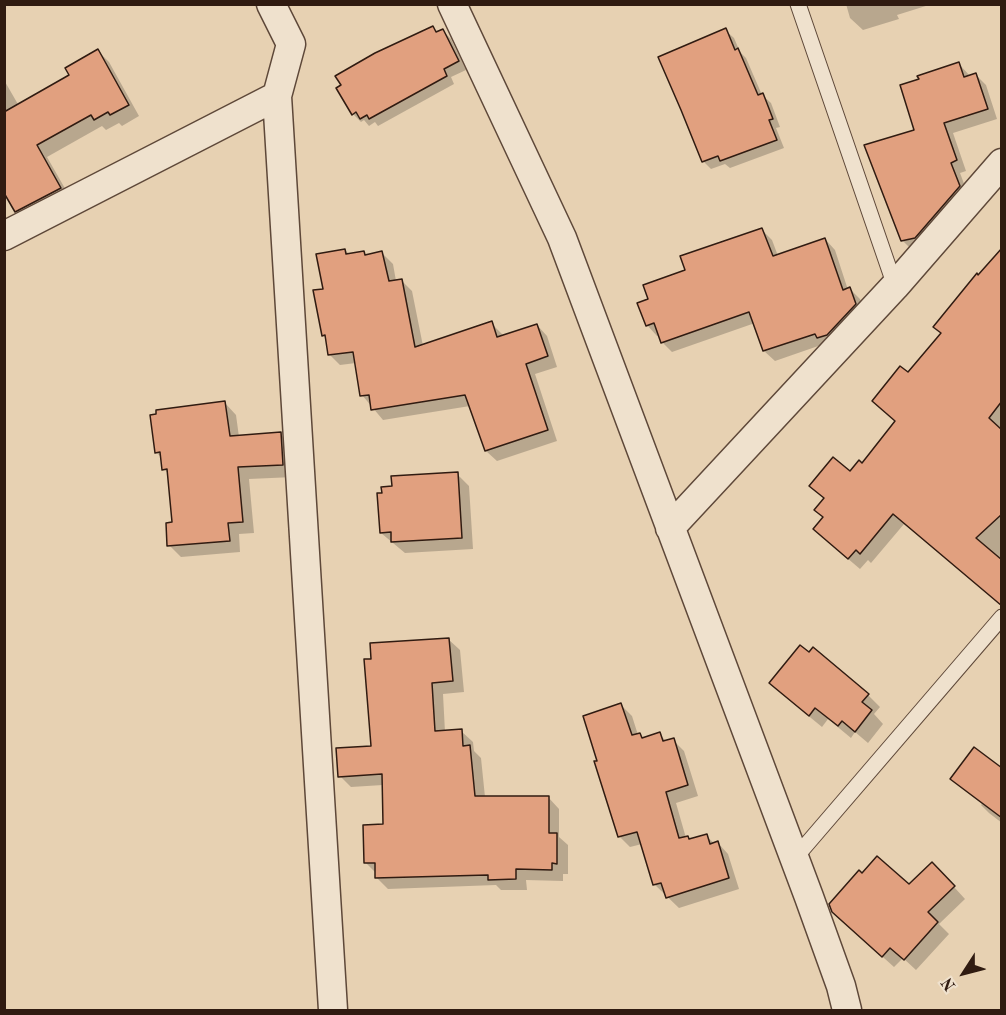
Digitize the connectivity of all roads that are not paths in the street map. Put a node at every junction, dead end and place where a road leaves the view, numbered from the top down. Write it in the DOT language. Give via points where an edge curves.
graph roads {
  1 [pos="271,4"];
  2 [pos="452,4"];
  3 [pos="798,4"];
  4 [pos="277,96"];
  5 [pos="1002,163"];
  6 [pos="4,236"];
  7 [pos="895,286"];
  8 [pos="670,528"];
  9 [pos="1002,617"];
  10 [pos="794,859"];
  11 [pos="333,1011"];
  12 [pos="847,1011"];
  1 -- 4 [label="street" via="291,44"];
  2 -- 8 [label="street" via="562,238"];
  3 -- 7 [label="lane"];
  4 -- 6 [label="street"];
  4 -- 11 [label="street"];
  5 -- 7 [label="street"];
  7 -- 8 [label="street"];
  8 -- 10 [label="street"];
  9 -- 10 [label="lane"];
  10 -- 12 [label="street" via="842,986"];
}
